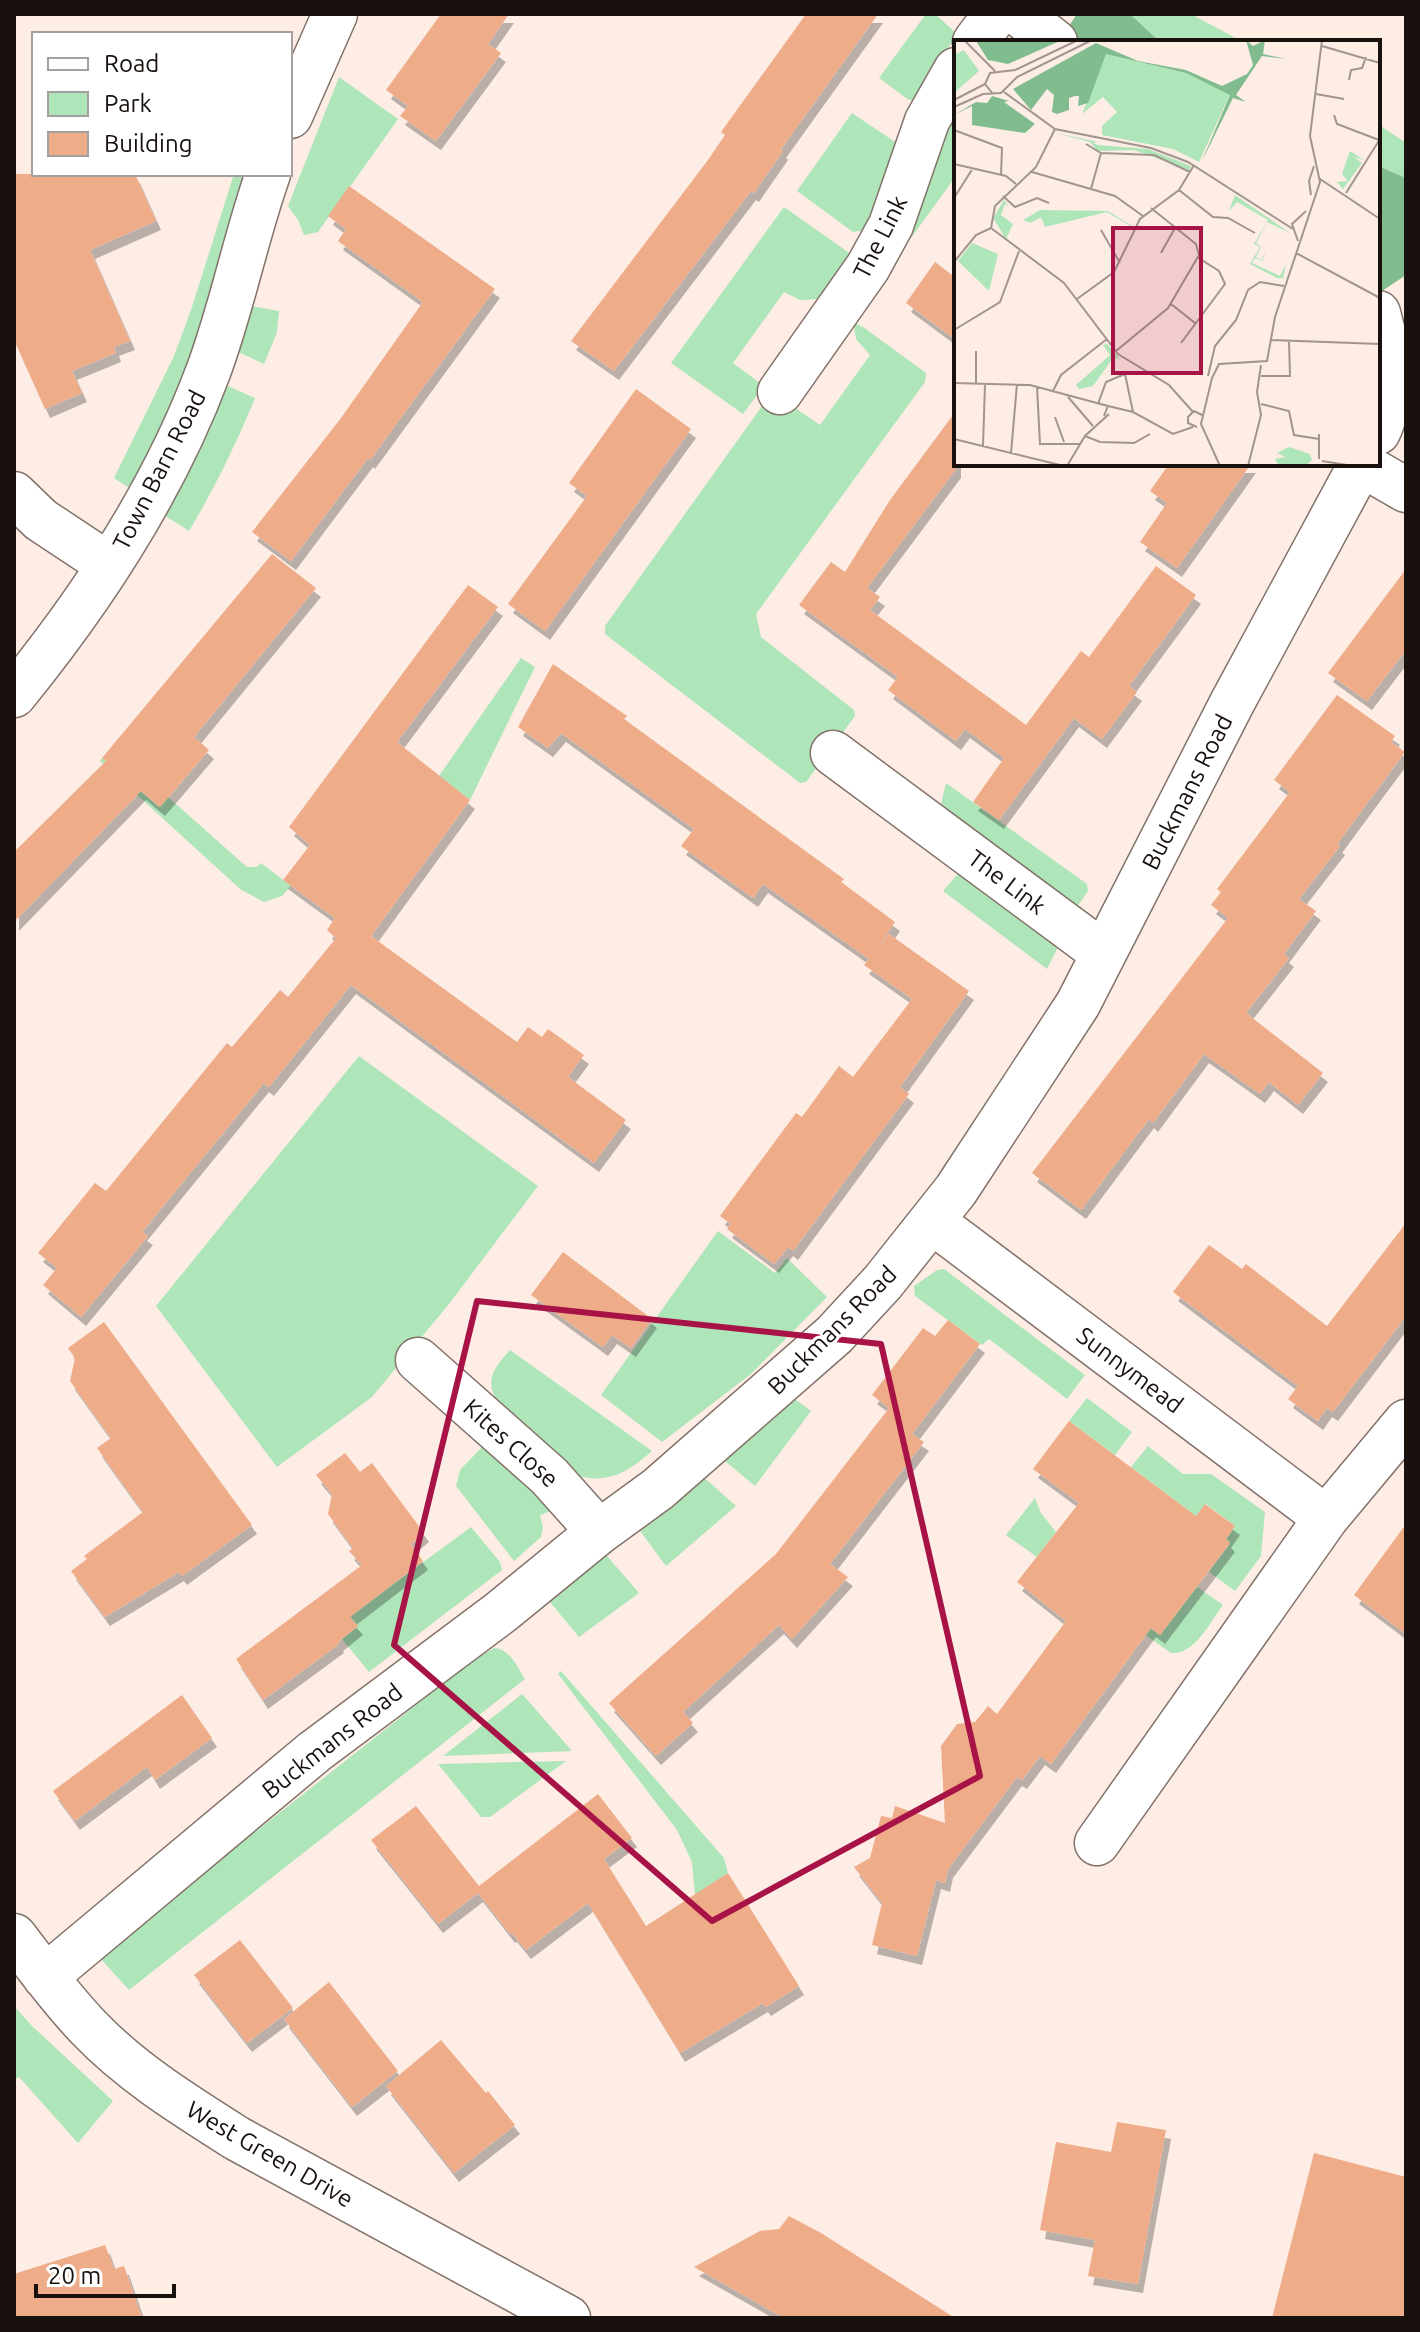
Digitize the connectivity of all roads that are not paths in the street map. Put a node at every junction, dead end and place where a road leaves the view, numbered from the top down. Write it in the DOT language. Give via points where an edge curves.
graph roads {
  1 [pos="335,14"];
  2 [pos="996,14"];
  3 [pos="1019,14"];
  4 [pos="976,40"];
  5 [pos="1052,40"];
  6 [pos="954,74"];
  7 [pos="292,111"];
  8 [pos="267,176"];
  9 [pos="1380,320"];
  10 [pos="780,392"];
  11 [pos="1380,424"];
  12 [pos="1360,466"];
  13 [pos="1364,466"];
  14 [pos="1406,490"];
  15 [pos="14,494"];
  16 [pos="109,565"];
  17 [pos="14,695"];
  18 [pos="833,753"];
  19 [pos="1103,953"];
  20 [pos="933,1222"];
  21 [pos="418,1360"];
  22 [pos="1406,1422"];
  23 [pos="1326,1518"];
  24 [pos="599,1532"];
  25 [pos="1097,1843"];
  26 [pos="14,1936"];
  27 [pos="45,1977"];
  28 [pos="568,2318"];
  1 -- 7 [label="street"];
  2 -- 4 [label="street"];
  3 -- 5 [label="street"];
  6 -- 10 [label="street, The Link" via="927,121 891,225 868,267"];
  8 -- 16 [label="street, Town Barn Road" via="190,418"];
  9 -- 11 [label="street" via="1388,349 1389,389"];
  12 -- 19 [label="street, Buckmans Road"];
  13 -- 14 [label="street"];
  15 -- 16 [label="street" via="41,520"];
  16 -- 17 [label="street, Town Barn Road" via="64,634"];
  18 -- 19 [label="street, The Link"];
  19 -- 20 [label="street, Buckmans Road" via="1051,1048"];
  20 -- 23 [label="street, Sunnymead"];
  20 -- 24 [label="street, Buckmans Road" via="822,1346 667,1481"];
  21 -- 24 [label="street, Kites Close" via="549,1476"];
  22 -- 23 [label="street"];
  23 -- 25 [label="street"];
  24 -- 27 [label="street, Buckmans Road" via="314,1752"];
  26 -- 27 [label="street, West Green Drive"];
  27 -- 28 [label="street, West Green Drive" via="89,2028 188,2108"];
}
